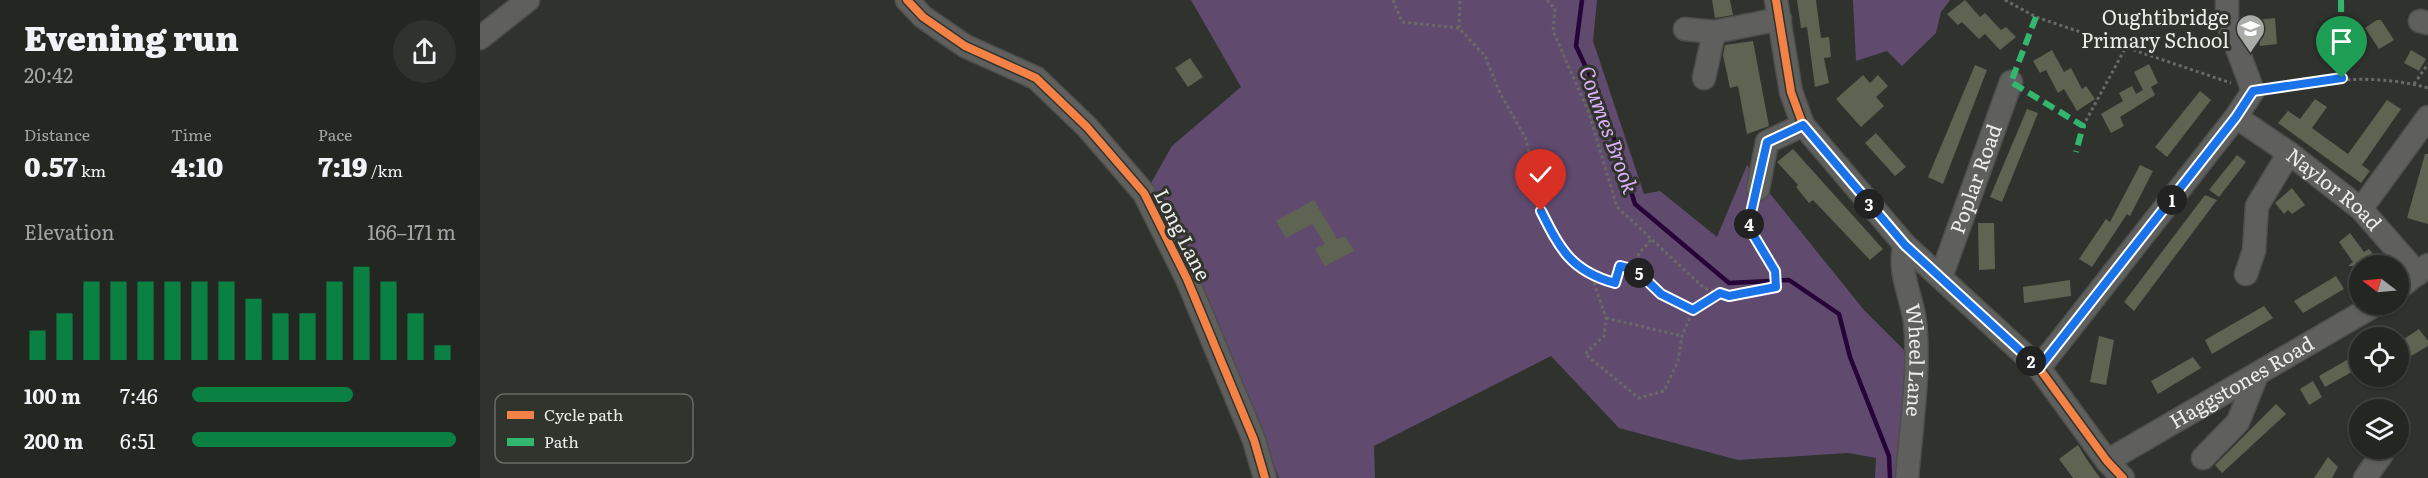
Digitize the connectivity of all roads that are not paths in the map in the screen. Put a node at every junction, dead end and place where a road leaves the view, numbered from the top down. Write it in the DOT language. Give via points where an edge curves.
graph roads {
  1 [pos="528,0"];
  2 [pos="907,0"];
  3 [pos="2227,0"];
  4 [pos="1778,10"];
  5 [pos="1685,29"];
  6 [pos="1714,32"];
  7 [pos="480,38"];
  8 [pos="1704,78"];
  9 [pos="2011,82"];
  10 [pos="2236,117"];
  11 [pos="2428,117"];
  12 [pos="1803,125"];
  13 [pos="2289,153"];
  14 [pos="1758,189"];
  15 [pos="2361,209"];
  16 [pos="1905,245"];
  17 [pos="2423,270"];
  18 [pos="2246,274"];
  19 [pos="1941,277"];
  20 [pos="2409,281"];
  21 [pos="2359,315"];
  22 [pos="2039,368"];
  23 [pos="2256,377"];
  24 [pos="2203,458"];
  25 [pos="2378,459"];
  26 [pos="2107,461"];
  27 [pos="1265,478"];
  28 [pos="1907,478"];
  29 [pos="2123,478"];
  30 [pos="2365,478"];
  1 -- 7 [label="street"];
  2 -- 27 [label="street, Long Lane" via="923,17 964,46 1036,78 1087,127 1144,194 1187,279 1254,440"];
  3 -- 10 [label="street" via="2227,21 2253,91"];
  4 -- 6 [label="street"];
  4 -- 12 [label="street" via="1791,92"];
  5 -- 6 [label="street"];
  6 -- 8 [label="street"];
  9 -- 19 [label="street, Poplar Road"];
  10 -- 13 [label="street, Naylor Road"];
  10 -- 22 [label="street"];
  11 -- 15 [label="street"];
  12 -- 14 [label="street" via="1767,142"];
  12 -- 16 [label="street"];
  13 -- 15 [label="street, Naylor Road"];
  13 -- 18 [label="street" via="2257,206 2254,251"];
  15 -- 17 [label="street, Naylor Road"];
  16 -- 19 [label="street"];
  16 -- 28 [label="street, Wheel Lane" via="1901,257 1915,322"];
  17 -- 20 [label="street"];
  19 -- 22 [label="street"];
  21 -- 23 [label="street, Haggstones Road"];
  22 -- 26 [label="street"];
  23 -- 24 [label="street" via="2238,422"];
  23 -- 26 [label="street, Haggstones Road"];
  25 -- 30 [label="street"];
  26 -- 29 [label="street"];
}
